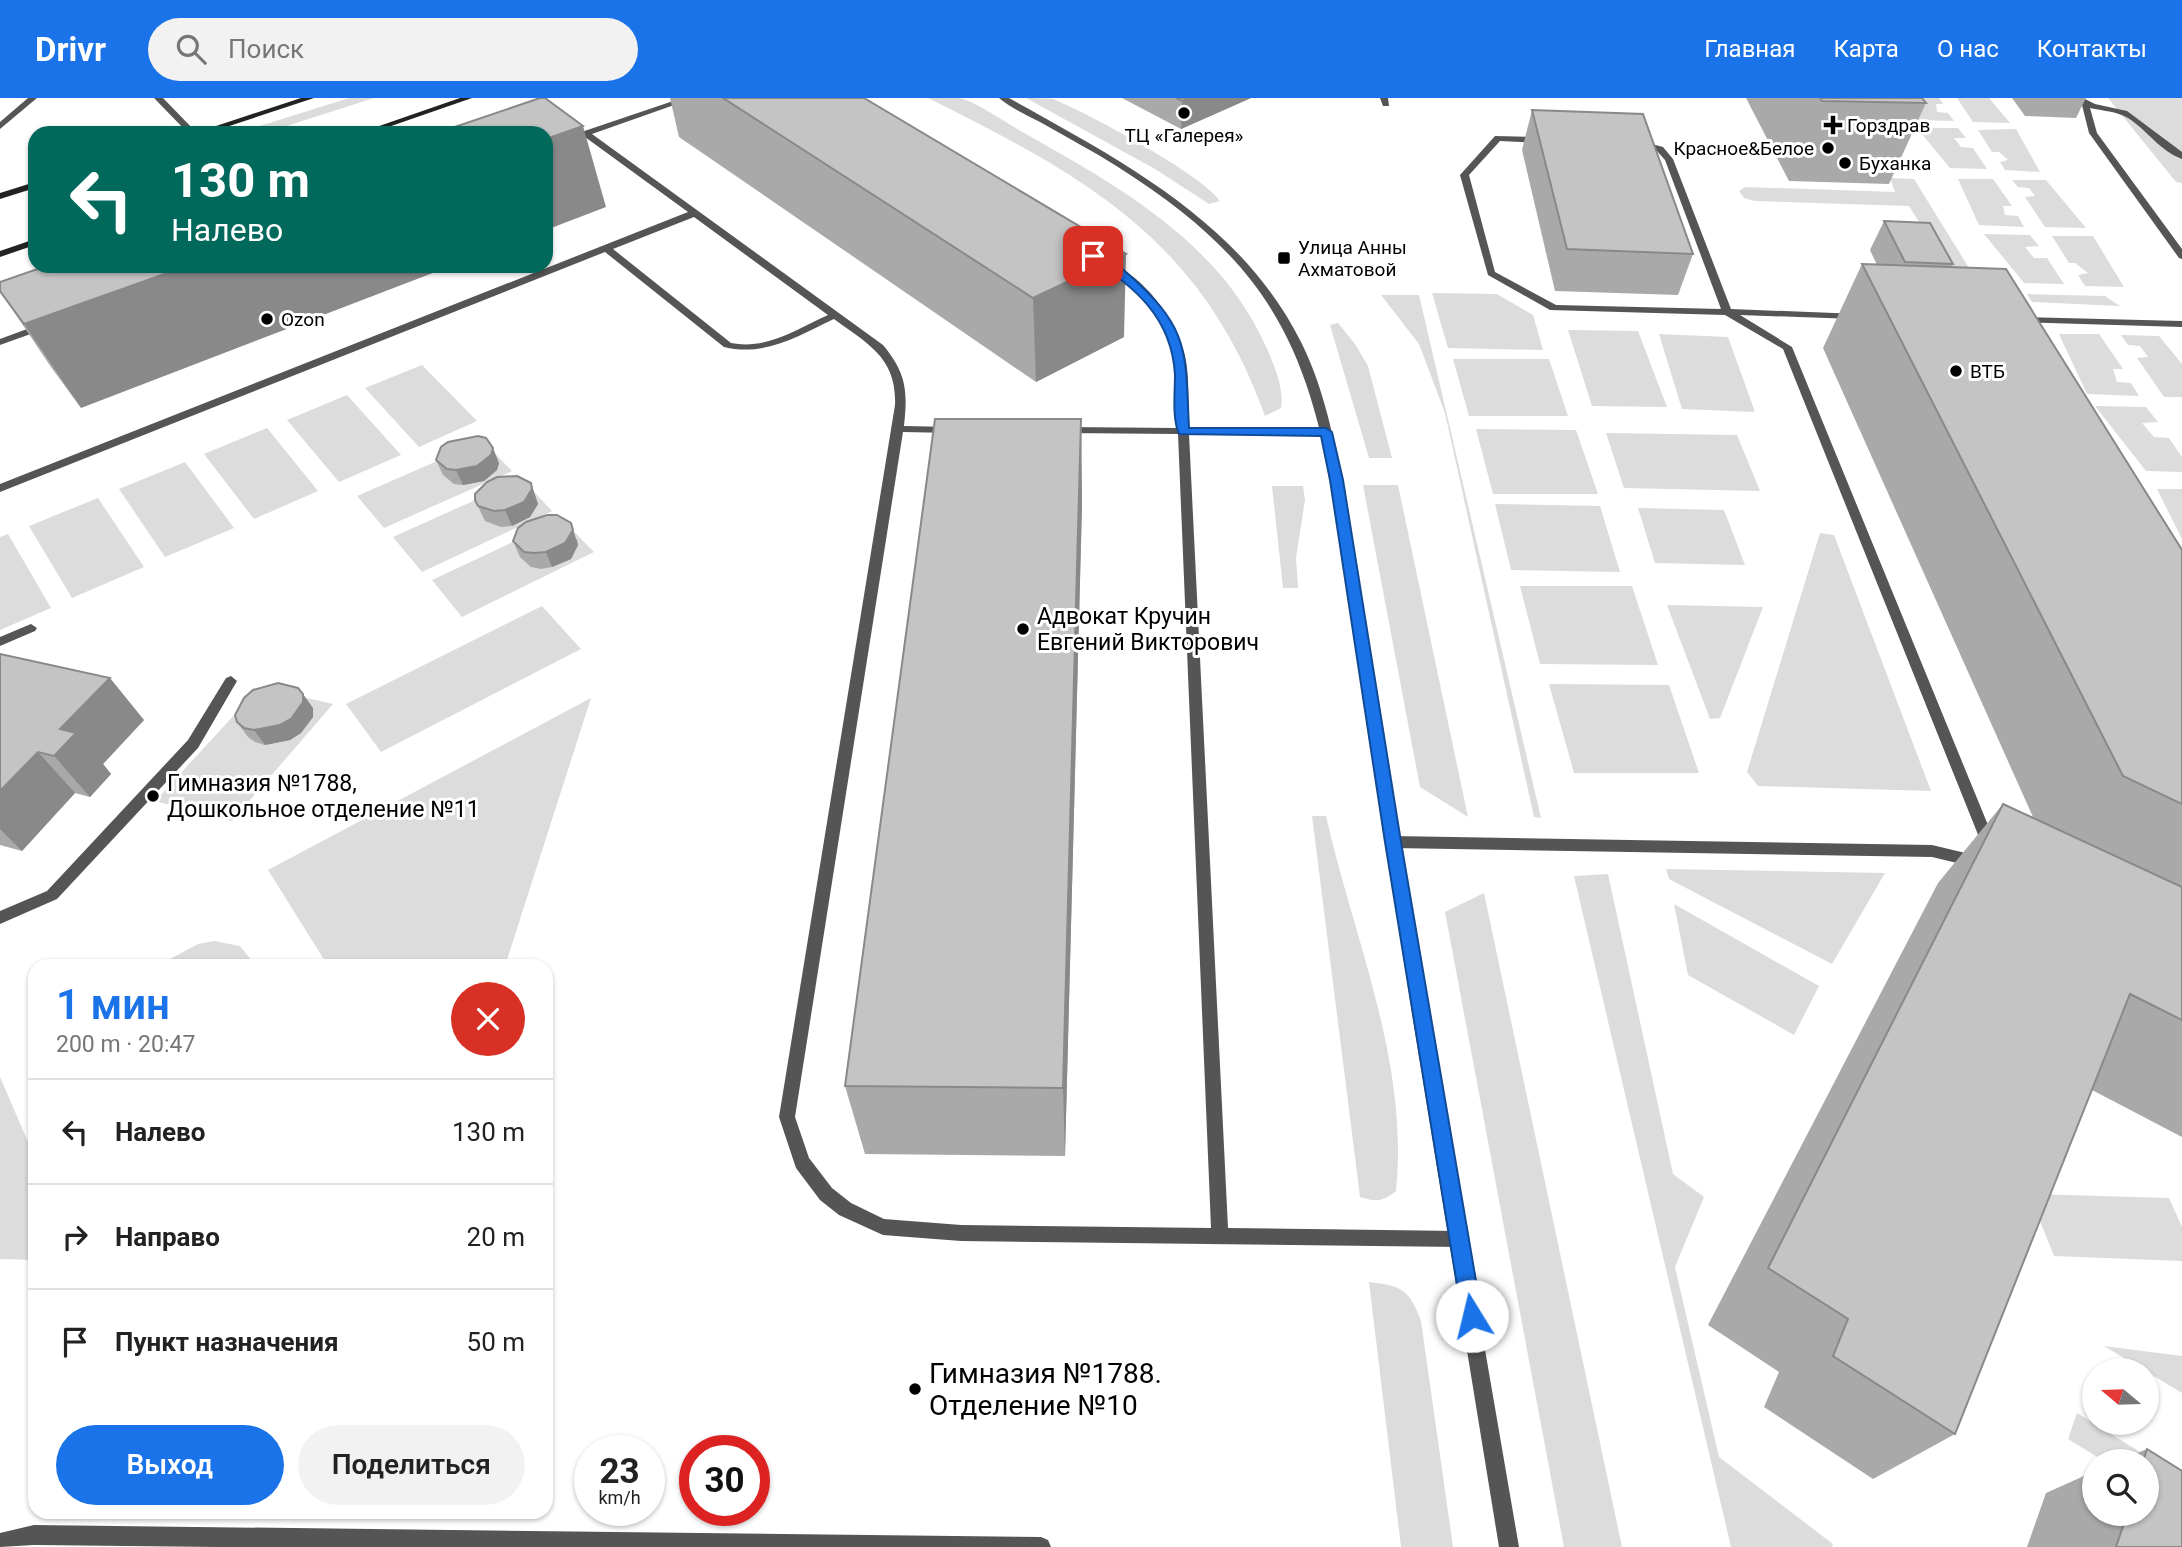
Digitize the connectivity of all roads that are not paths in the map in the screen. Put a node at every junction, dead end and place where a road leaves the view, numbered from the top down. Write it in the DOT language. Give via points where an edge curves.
graph roads {
  1 [pos="33,98"];
  2 [pos="158,98"];
  3 [pos="310,98"];
  4 [pos="468,98"];
  5 [pos="690,98"];
  6 [pos="1004,99"];
  7 [pos="2081,102"];
  8 [pos="0,126"];
  9 [pos="186,126"];
  10 [pos="221,126"];
  11 [pos="384,126"];
  12 [pos="585,133"];
  13 [pos="1550,140"];
  14 [pos="1629,143"];
  15 [pos="553,144"];
  16 [pos="2182,156"];
  17 [pos="28,187"];
  18 [pos="0,196"];
  19 [pos="695,213"];
  20 [pos="28,244"];
  21 [pos="606,248"];
  22 [pos="0,254"];
  23 [pos="2182,256"];
  24 [pos="1105,263"];
  25 [pos="553,269"];
  26 [pos="543,273"];
  27 [pos="1727,312"];
  28 [pos="835,315"];
  29 [pos="1866,316"];
  30 [pos="62,319"];
  31 [pos="2001,319"];
  32 [pos="2182,324"];
  33 [pos="0,342"];
  34 [pos="898,429"];
  35 [pos="966,430"];
  36 [pos="1047,430"];
  37 [pos="1183,431"];
  38 [pos="1326,432"];
  39 [pos="0,488"];
  40 [pos="31,628"];
  41 [pos="0,642"];
  42 [pos="231,681"];
  43 [pos="1393,842"];
  44 [pos="0,918"];
  45 [pos="1220,1236"];
  46 [pos="1459,1239"];
  47 [pos="0,1543"];
  48 [pos="1041,1547"];
  49 [pos="1509,1547"];
  1 -- 8 [label="street"];
  2 -- 9 [label="street"];
  3 -- 10 [label="street"];
  4 -- 11 [label="street"];
  5 -- 12 [label="street"];
  6 -- 38 [label="street" via="1131,170 1237,254 1294,338"];
  7 -- 16 [label="street" via="2126,114"];
  7 -- 23 [label="street" via="2094,133"];
  12 -- 15 [label="street"];
  12 -- 19 [label="street"];
  13 -- 27 [label="street" via="1498,138 1464,175 1491,273 1554,308"];
  14 -- 27 [label="street" via="1653,146 1670,159"];
  17 -- 18 [label="street"];
  19 -- 21 [label="street"];
  19 -- 28 [label="street"];
  20 -- 22 [label="street"];
  21 -- 25 [label="street"];
  21 -- 28 [label="street" via="738,349 768,345"];
  24 -- 37 [label="street" via="1153,302 1173,333 1180,354"];
  26 -- 39 [label="street"];
  27 -- 29 [label="street"];
  27 -- 43 [label="street" via="1787,347 1995,861 1932,850"];
  28 -- 34 [label="street" via="879,347 898,374 902,401"];
  30 -- 33 [label="street"];
  31 -- 32 [label="street"];
  34 -- 35 [label="street"];
  34 -- 45 [label="street" via="787,1117 802,1162 826,1194 883,1227 961,1233"];
  36 -- 37 [label="street"];
  37 -- 38 [label="street"];
  37 -- 45 [label="street"];
  38 -- 43 [label="street"];
  40 -- 41 [label="street"];
  42 -- 44 [label="street" via="193,744 52,895"];
  43 -- 46 [label="street"];
  45 -- 46 [label="street"];
  46 -- 49 [label="street"];
  47 -- 48 [label="street" via="34,1535"];
}
